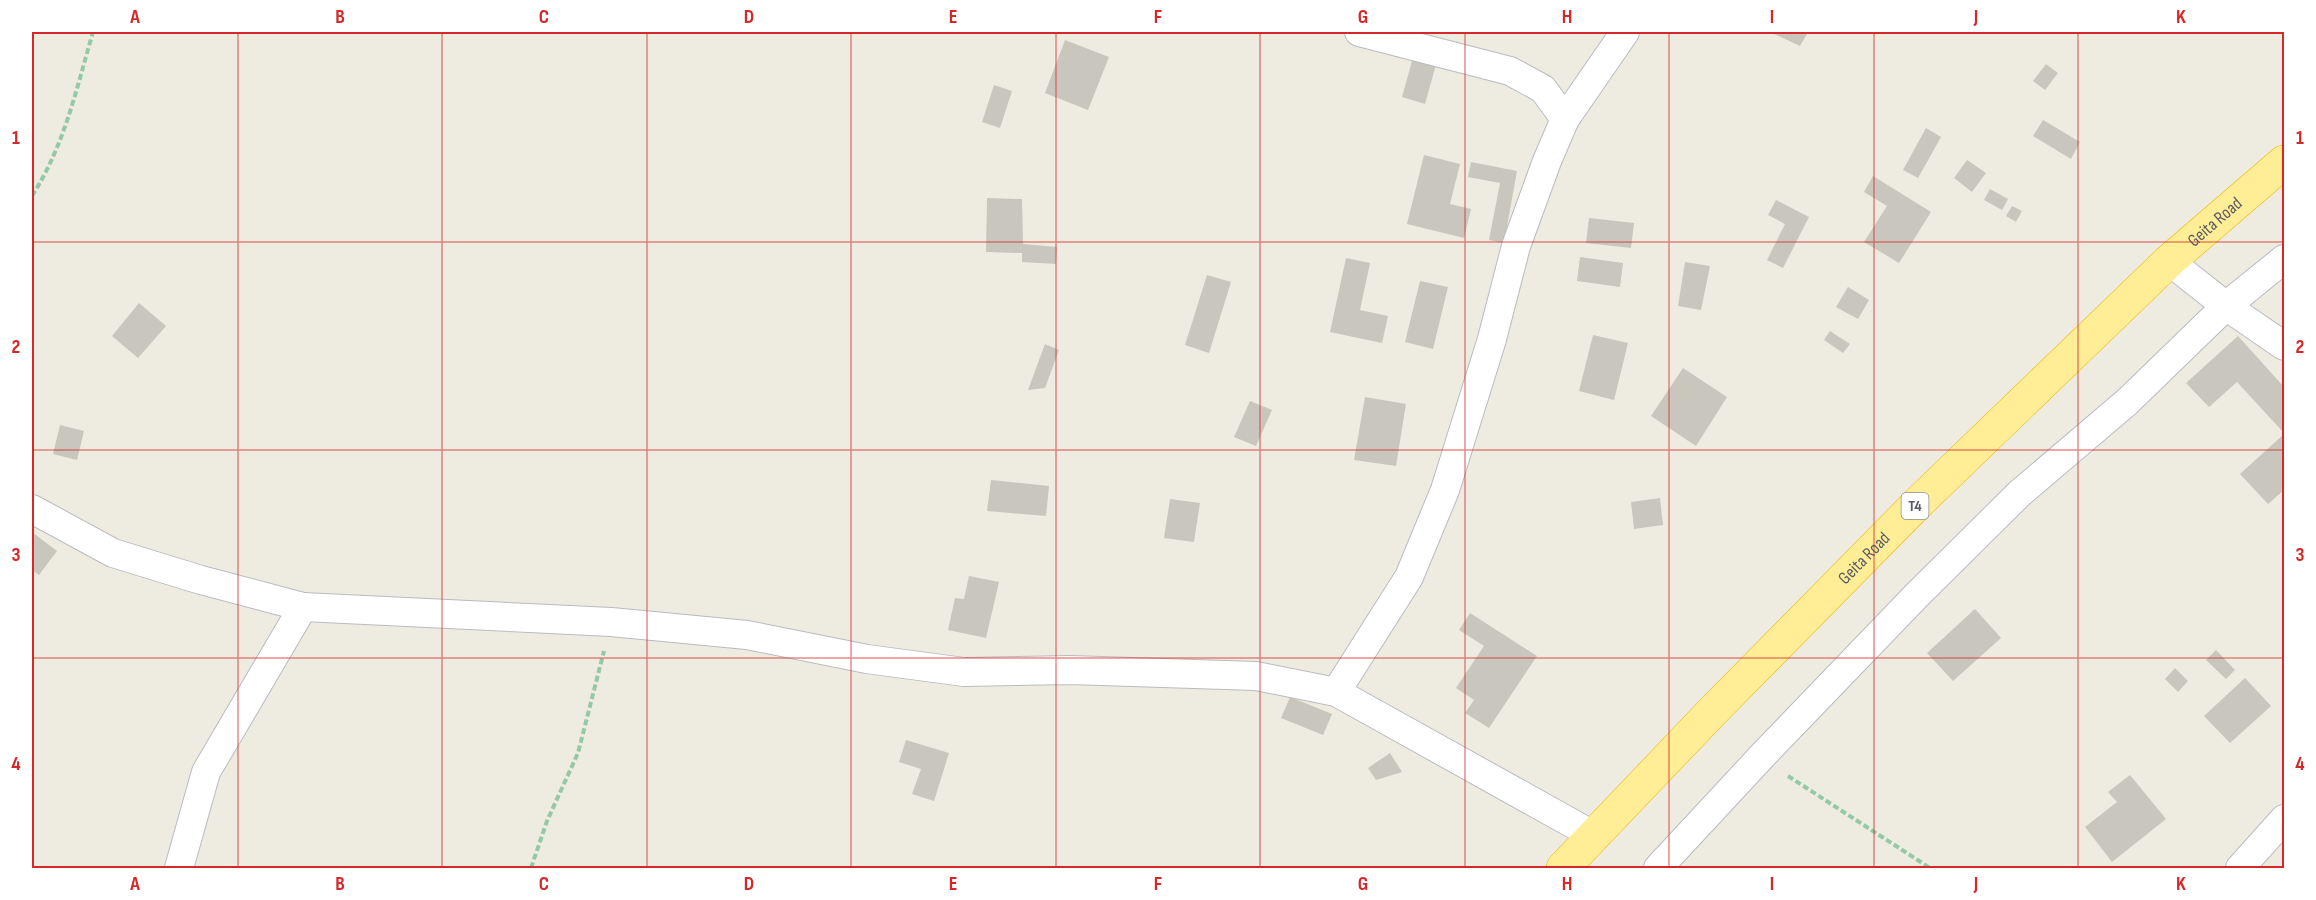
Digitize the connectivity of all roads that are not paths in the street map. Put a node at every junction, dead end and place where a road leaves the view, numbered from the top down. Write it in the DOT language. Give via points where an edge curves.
graph roads {
  1 [pos="1359,32"];
  2 [pos="1625,32"];
  3 [pos="1565,119"];
  4 [pos="2284,162"];
  5 [pos="2284,259"];
  6 [pos="2169,261"];
  7 [pos="2226,306"];
  8 [pos="2284,346"];
  9 [pos="32,509"];
  10 [pos="303,606"];
  11 [pos="1336,692"];
  12 [pos="2284,819"];
  13 [pos="1593,835"];
  14 [pos="179,868"];
  15 [pos="1563,868"];
  16 [pos="1658,868"];
  17 [pos="2240,868"];
  1 -- 3 [label="street" via="1510,71 1543,89"];
  2 -- 3 [label="street"];
  3 -- 11 [label="street" via="1516,246 1445,490 1409,577"];
  4 -- 6 [label="highway, Geita Road / T4"];
  5 -- 7 [label="street"];
  6 -- 7 [label="street"];
  6 -- 13 [label="highway, Geita Road / T4" via="1916,506"];
  7 -- 8 [label="street"];
  7 -- 16 [label="street" via="2127,402 2020,493 1763,754"];
  9 -- 10 [label="street" via="113,553"];
  10 -- 11 [label="street" via="611,622 747,634 867,659 964,672 1070,670 1256,676"];
  10 -- 14 [label="street" via="206,772"];
  11 -- 13 [label="street"];
  12 -- 17 [label="street"];
  13 -- 15 [label="highway, Geita Road / T4"];
}
